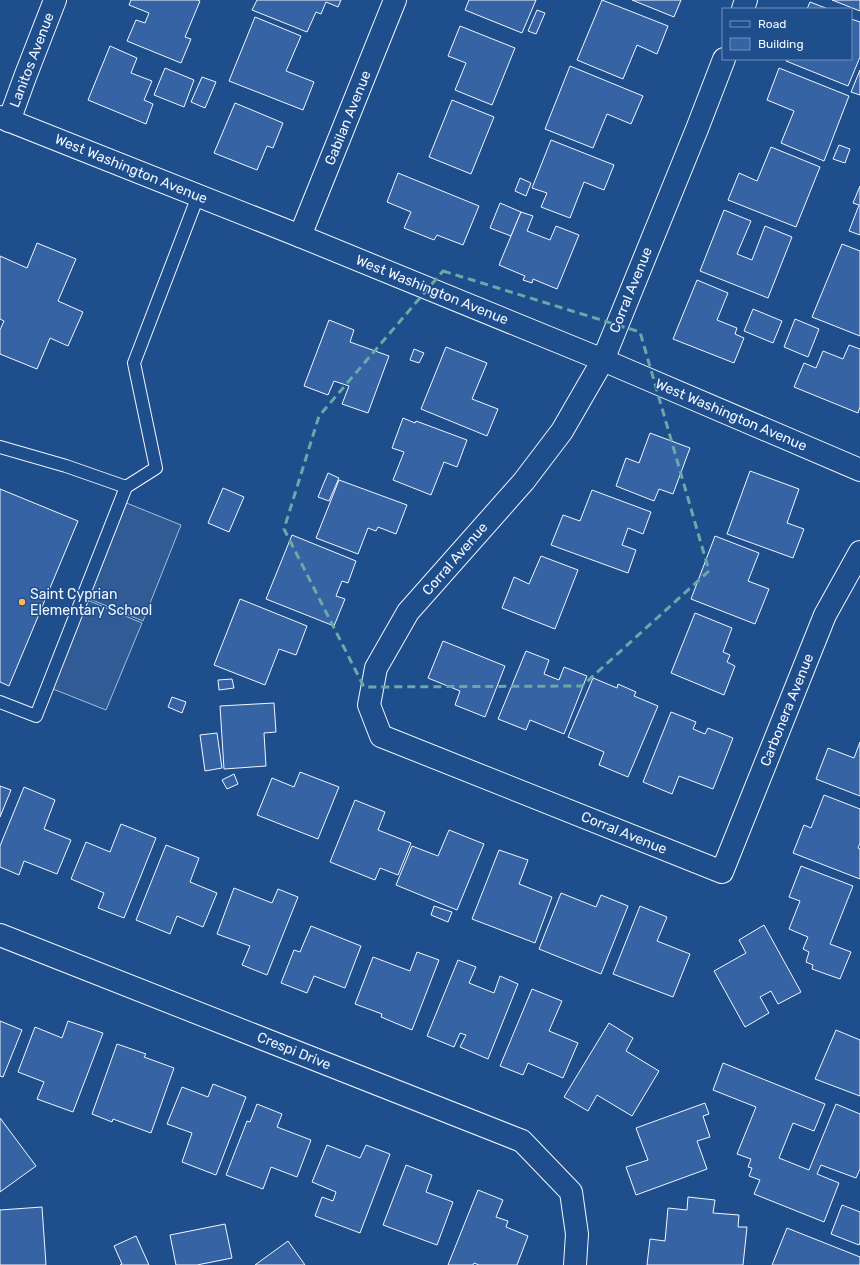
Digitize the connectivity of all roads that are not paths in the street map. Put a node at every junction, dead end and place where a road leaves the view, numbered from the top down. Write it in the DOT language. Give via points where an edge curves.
graph roads {
  1 [pos="55,0"];
  2 [pos="395,0"];
  3 [pos="724,60"];
  4 [pos="5,119"];
  5 [pos="198,196"];
  6 [pos="300,236"];
  7 [pos="603,360"];
  8 [pos="0,447"];
  9 [pos="860,470"];
  10 [pos="126,487"];
  11 [pos="860,552"];
  12 [pos="0,702"];
  13 [pos="722,872"];
  14 [pos="0,935"];
  15 [pos="575,1265"];
  1 -- 4 [label="street, Lanitos Avenue" via="25,77"];
  2 -- 6 [label="street, Gabilan Avenue"];
  3 -- 7 [label="street, Corral Avenue"];
  4 -- 5 [label="street, West Washington Avenue"];
  5 -- 6 [label="street, West Washington Avenue"];
  5 -- 10 [label="lane" via="134,363 156,468"];
  6 -- 7 [label="street, West Washington Avenue"];
  7 -- 9 [label="street, West Washington Avenue"];
  7 -- 13 [label="street, Corral Avenue" via="562,431 534,469 408,612 376,668 369,705 381,736"];
  8 -- 10 [label="lane"];
  10 -- 12 [label="lane" via="36,716"];
  11 -- 13 [label="street, Carbonera Avenue" via="825,616"];
  14 -- 15 [label="street, Crespi Drive" via="522,1141 571,1192 577,1234"];
}
